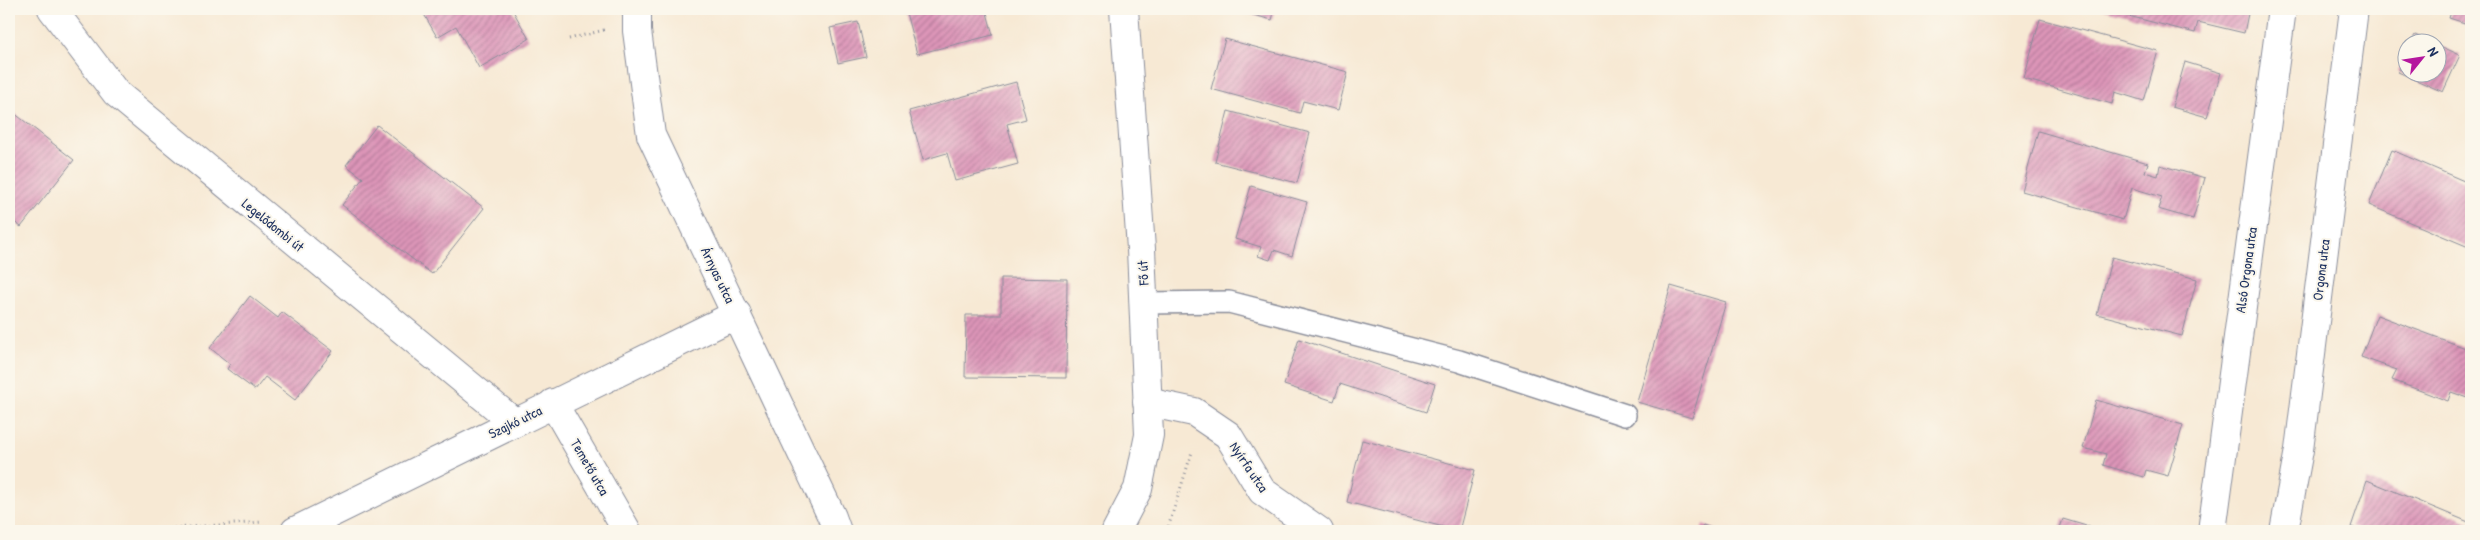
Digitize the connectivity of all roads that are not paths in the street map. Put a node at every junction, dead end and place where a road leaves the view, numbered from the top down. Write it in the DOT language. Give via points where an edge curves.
graph roads {
  1 [pos="52,9"];
  2 [pos="637,9"];
  3 [pos="1124,9"];
  4 [pos="2282,9"];
  5 [pos="2354,9"];
  6 [pos="1144,303"];
  7 [pos="737,314"];
  8 [pos="1147,402"];
  9 [pos="553,403"];
  10 [pos="1624,415"];
  11 [pos="514,422"];
  12 [pos="295,531"];
  13 [pos="627,531"];
  14 [pos="837,531"];
  15 [pos="1116,531"];
  16 [pos="1319,531"];
  17 [pos="2212,531"];
  18 [pos="2284,531"];
  1 -- 11 [label="street, Legelődombi út" via="116,93"];
  2 -- 7 [label="street, Árnyas utca" via="651,135"];
  3 -- 6 [label="street, Fő út"];
  4 -- 17 [label="street, Alsó Orgona utca"];
  5 -- 18 [label="street, Orgona utca" via="2299,450"];
  6 -- 8 [label="street, Fő út"];
  6 -- 10 [label="lane" via="1229,302 1459,361"];
  7 -- 9 [label="street, Szajkó utca"];
  7 -- 14 [label="street, Árnyas utca"];
  8 -- 15 [label="street, Fő út" via="1149,435 1138,488"];
  8 -- 16 [label="street, Nyírfa utca" via="1194,412 1228,435 1262,491"];
  9 -- 11 [label="street, Szajkó utca"];
  9 -- 13 [label="street, Temető utca"];
  11 -- 12 [label="street, Szajkó utca"];
}
